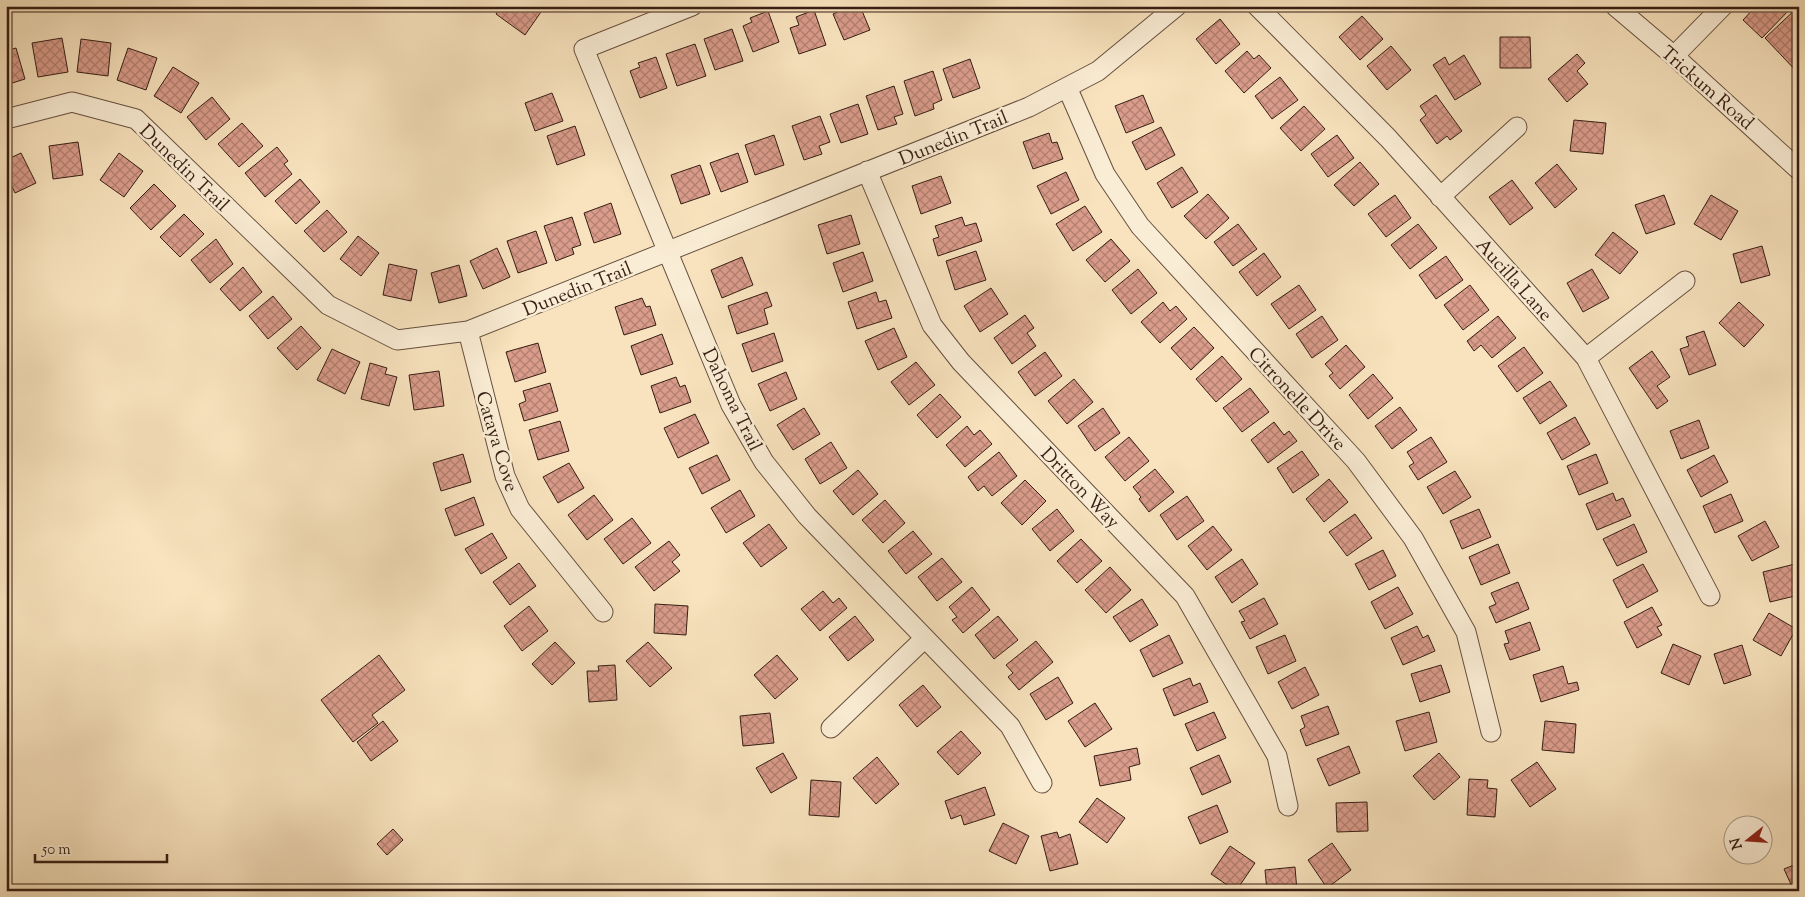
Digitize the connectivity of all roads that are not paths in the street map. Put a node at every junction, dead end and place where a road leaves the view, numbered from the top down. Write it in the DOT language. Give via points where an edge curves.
graph roads {
  1 [pos="692,6"];
  2 [pos="1178,6"];
  3 [pos="1257,6"];
  4 [pos="1615,6"];
  5 [pos="1722,6"];
  6 [pos="1674,56"];
  7 [pos="1067,87"];
  8 [pos="6,119"];
  9 [pos="1516,127"];
  10 [pos="1799,170"];
  11 [pos="867,172"];
  12 [pos="1440,196"];
  13 [pos="666,252"];
  14 [pos="1685,281"];
  15 [pos="468,331"];
  16 [pos="1586,358"];
  17 [pos="1710,596"];
  18 [pos="603,612"];
  19 [pos="924,638"];
  20 [pos="831,728"];
  21 [pos="1491,732"];
  22 [pos="1042,783"];
  23 [pos="1288,806"];
  1 -- 13 [label="street, Dahoma Trail" via="584,50"];
  2 -- 7 [label="street, Dunedin Trail" via="1098,71"];
  3 -- 12 [label="street, Aucilla Lane" via="1388,138"];
  4 -- 6 [label="street, Trickum Road"];
  5 -- 6 [label="street"];
  6 -- 10 [label="street, Trickum Road"];
  7 -- 11 [label="street, Dunedin Trail" via="1029,107"];
  7 -- 21 [label="street, Citronelle Drive" via="1105,174 1140,226 1356,461 1413,538 1466,632"];
  8 -- 15 [label="street, Dunedin Trail" via="72,102 136,119 328,305 396,340"];
  9 -- 12 [label="street"];
  11 -- 13 [label="street, Dunedin Trail"];
  11 -- 23 [label="street, Dritton Way" via="932,325 961,362 1185,596 1277,756"];
  12 -- 16 [label="street, Aucilla Lane"];
  13 -- 15 [label="street, Dunedin Trail"];
  13 -- 19 [label="street, Dahoma Trail" via="731,405 764,462 807,516"];
  14 -- 16 [label="street"];
  15 -- 18 [label="street, Cataya Cove" via="505,476 520,508"];
  16 -- 17 [label="street, Aucilla Lane"];
  19 -- 20 [label="street"];
  19 -- 22 [label="street, Dahoma Trail" via="1010,726"];
}
